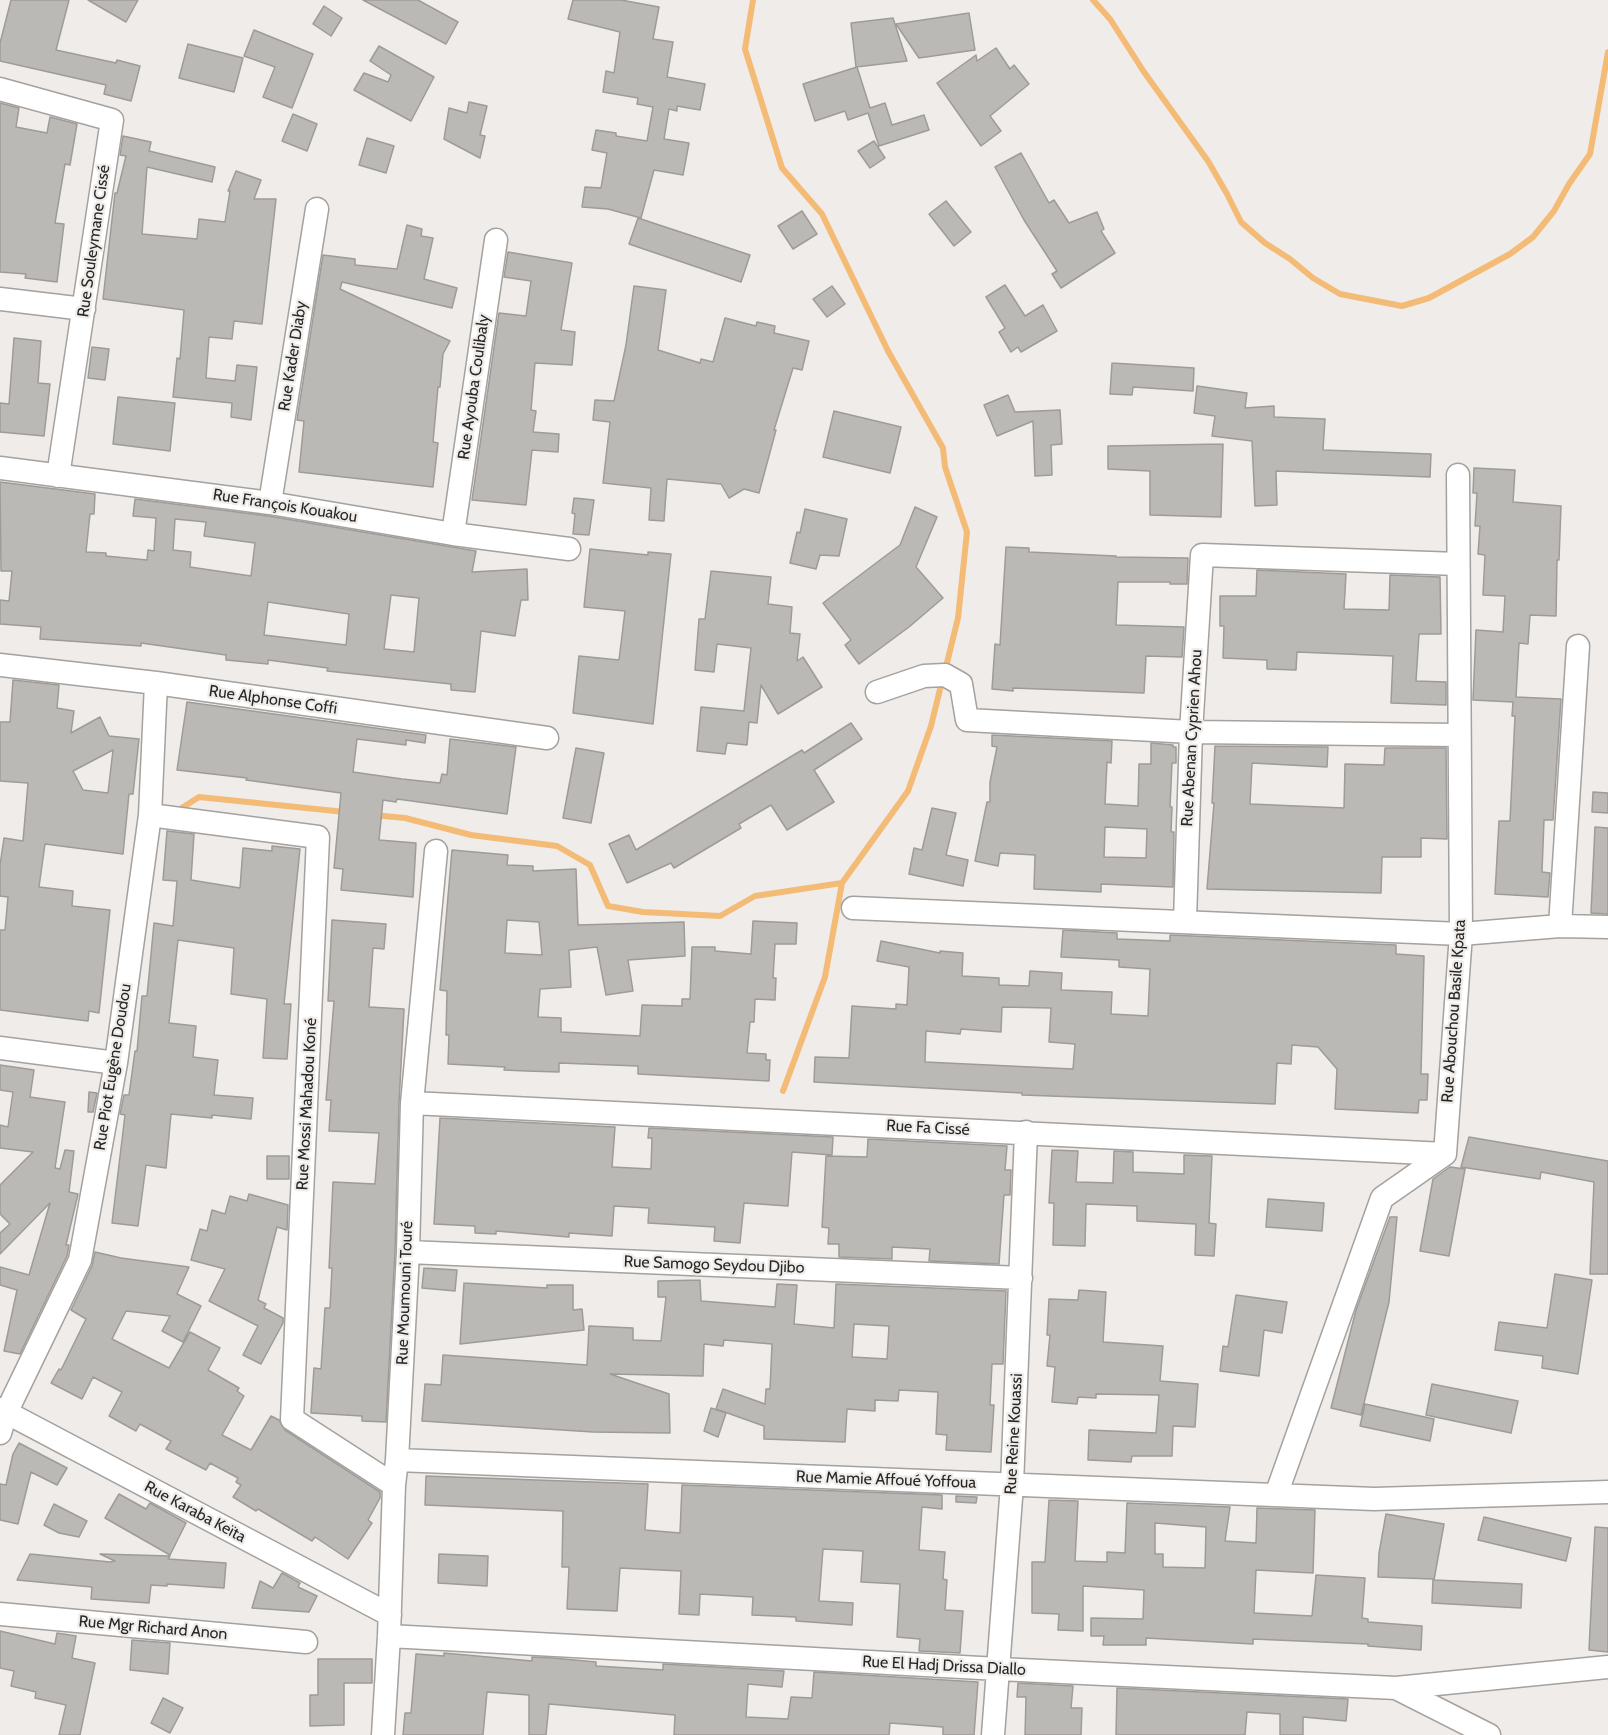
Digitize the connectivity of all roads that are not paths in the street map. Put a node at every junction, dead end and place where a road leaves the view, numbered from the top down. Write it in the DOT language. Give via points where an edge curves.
graph roads {
  1 [pos="0,89"];
  2 [pos="317,209"];
  3 [pos="496,240"];
  4 [pos="0,299"];
  5 [pos="84,309"];
  6 [pos="0,468"];
  7 [pos="1458,475"];
  8 [pos="58,476"];
  9 [pos="270,502"];
  10 [pos="453,534"];
  11 [pos="569,549"];
  12 [pos="1458,564"];
  13 [pos="1578,646"];
  14 [pos="0,665"];
  15 [pos="156,683"];
  16 [pos="877,692"];
  17 [pos="1191,732"];
  18 [pos="1458,735"];
  19 [pos="547,738"];
  20 [pos="150,815"];
  21 [pos="436,851"];
  22 [pos="853,908"];
  23 [pos="1185,921"];
  24 [pos="1560,926"];
  25 [pos="1608,927"];
  26 [pos="1461,934"];
  27 [pos="0,1048"];
  28 [pos="116,1063"];
  29 [pos="412,1103"];
  30 [pos="1026,1132"];
  31 [pos="1444,1154"];
  32 [pos="408,1252"];
  33 [pos="1021,1278"];
  34 [pos="2,1418"];
  35 [pos="398,1460"];
  36 [pos="394,1485"];
  37 [pos="1012,1485"];
  38 [pos="1608,1492"];
  39 [pos="1276,1495"];
  40 [pos="0,1614"];
  41 [pos="389,1626"];
  42 [pos="306,1642"];
  43 [pos="1608,1667"];
  44 [pos="999,1669"];
  45 [pos="1396,1688"];
  46 [pos="383,1735"];
  47 [pos="993,1735"];
  48 [pos="1489,1735"];
  1 -- 5 [label="street, Rue Souleymane Cissé" via="112,120"];
  2 -- 9 [label="street, Rue Kader Diaby"];
  3 -- 10 [label="street, Rue Ayouba Coulibaly"];
  4 -- 5 [label="street"];
  5 -- 8 [label="street, Rue Souleymane Cissé"];
  6 -- 8 [label="street, Rue François Kouakou"];
  7 -- 12 [label="street, Rue Abouchou Basile Kpata"];
  8 -- 9 [label="street, Rue François Kouakou"];
  9 -- 10 [label="street, Rue François Kouakou"];
  10 -- 11 [label="street, Rue François Kouakou"];
  12 -- 17 [label="street, Rue Abenan Cyprien Ahou" via="1202,555"];
  12 -- 18 [label="street, Rue Abouchou Basile Kpata"];
  13 -- 24 [label="street"];
  14 -- 15 [label="street, Rue Alphonse Coffi"];
  15 -- 19 [label="street, Rue Alphonse Coffi"];
  15 -- 20 [label="street, Rue Piot Eugène Doudou"];
  16 -- 17 [label="street" via="924,676 945,675 961,684 967,720"];
  17 -- 18 [label="street"];
  17 -- 23 [label="street, Rue Abenan Cyprien Ahou"];
  18 -- 26 [label="street, Rue Abouchou Basile Kpata"];
  20 -- 28 [label="street, Rue Piot Eugène Doudou"];
  20 -- 36 [label="street, Rue Mossi Mahadou Koné" via="318,837 292,1419"];
  21 -- 29 [label="street, Rue Moumouni Touré"];
  22 -- 23 [label="street"];
  23 -- 26 [label="street"];
  24 -- 25 [label="street"];
  24 -- 26 [label="street"];
  26 -- 31 [label="street, Rue Abouchou Basile Kpata"];
  27 -- 28 [label="street"];
  28 -- 34 [label="street, Rue Piot Eugène Doudou" via="80,1260"];
  29 -- 30 [label="street, Rue Fa Cissé"];
  29 -- 32 [label="street, Rue Moumouni Touré"];
  30 -- 31 [label="street, Rue Fa Cissé"];
  30 -- 33 [label="street, Rue Reine Kouassi"];
  31 -- 39 [label="street" via="1382,1198"];
  32 -- 33 [label="street, Rue Samogo Seydou Djibo"];
  32 -- 35 [label="street, Rue Moumouni Touré"];
  33 -- 37 [label="street, Rue Reine Kouassi"];
  34 -- 41 [label="street, Rue Karaba Keïta"];
  35 -- 36 [label="street, Rue Moumouni Touré"];
  35 -- 37 [label="street, Rue Mamie Affoué Yoffoua"];
  36 -- 41 [label="street, Rue Moumouni Touré"];
  37 -- 39 [label="street, Rue Mamie Affoué Yoffoua"];
  37 -- 44 [label="street, Rue Reine Kouassi"];
  38 -- 39 [label="street, Rue Mamie Affoué Yoffoua" via="1374,1499"];
  40 -- 42 [label="street, Rue Mgr Richard Anon"];
  41 -- 44 [label="street, Rue El Hadj Drissa Diallo"];
  41 -- 46 [label="street, Rue Moumouni Touré"];
  43 -- 45 [label="street"];
  44 -- 45 [label="street, Rue El Hadj Drissa Diallo"];
  44 -- 47 [label="street, Rue Reine Kouassi"];
  45 -- 48 [label="street, Rue El Hadj Drissa Diallo"];
}
